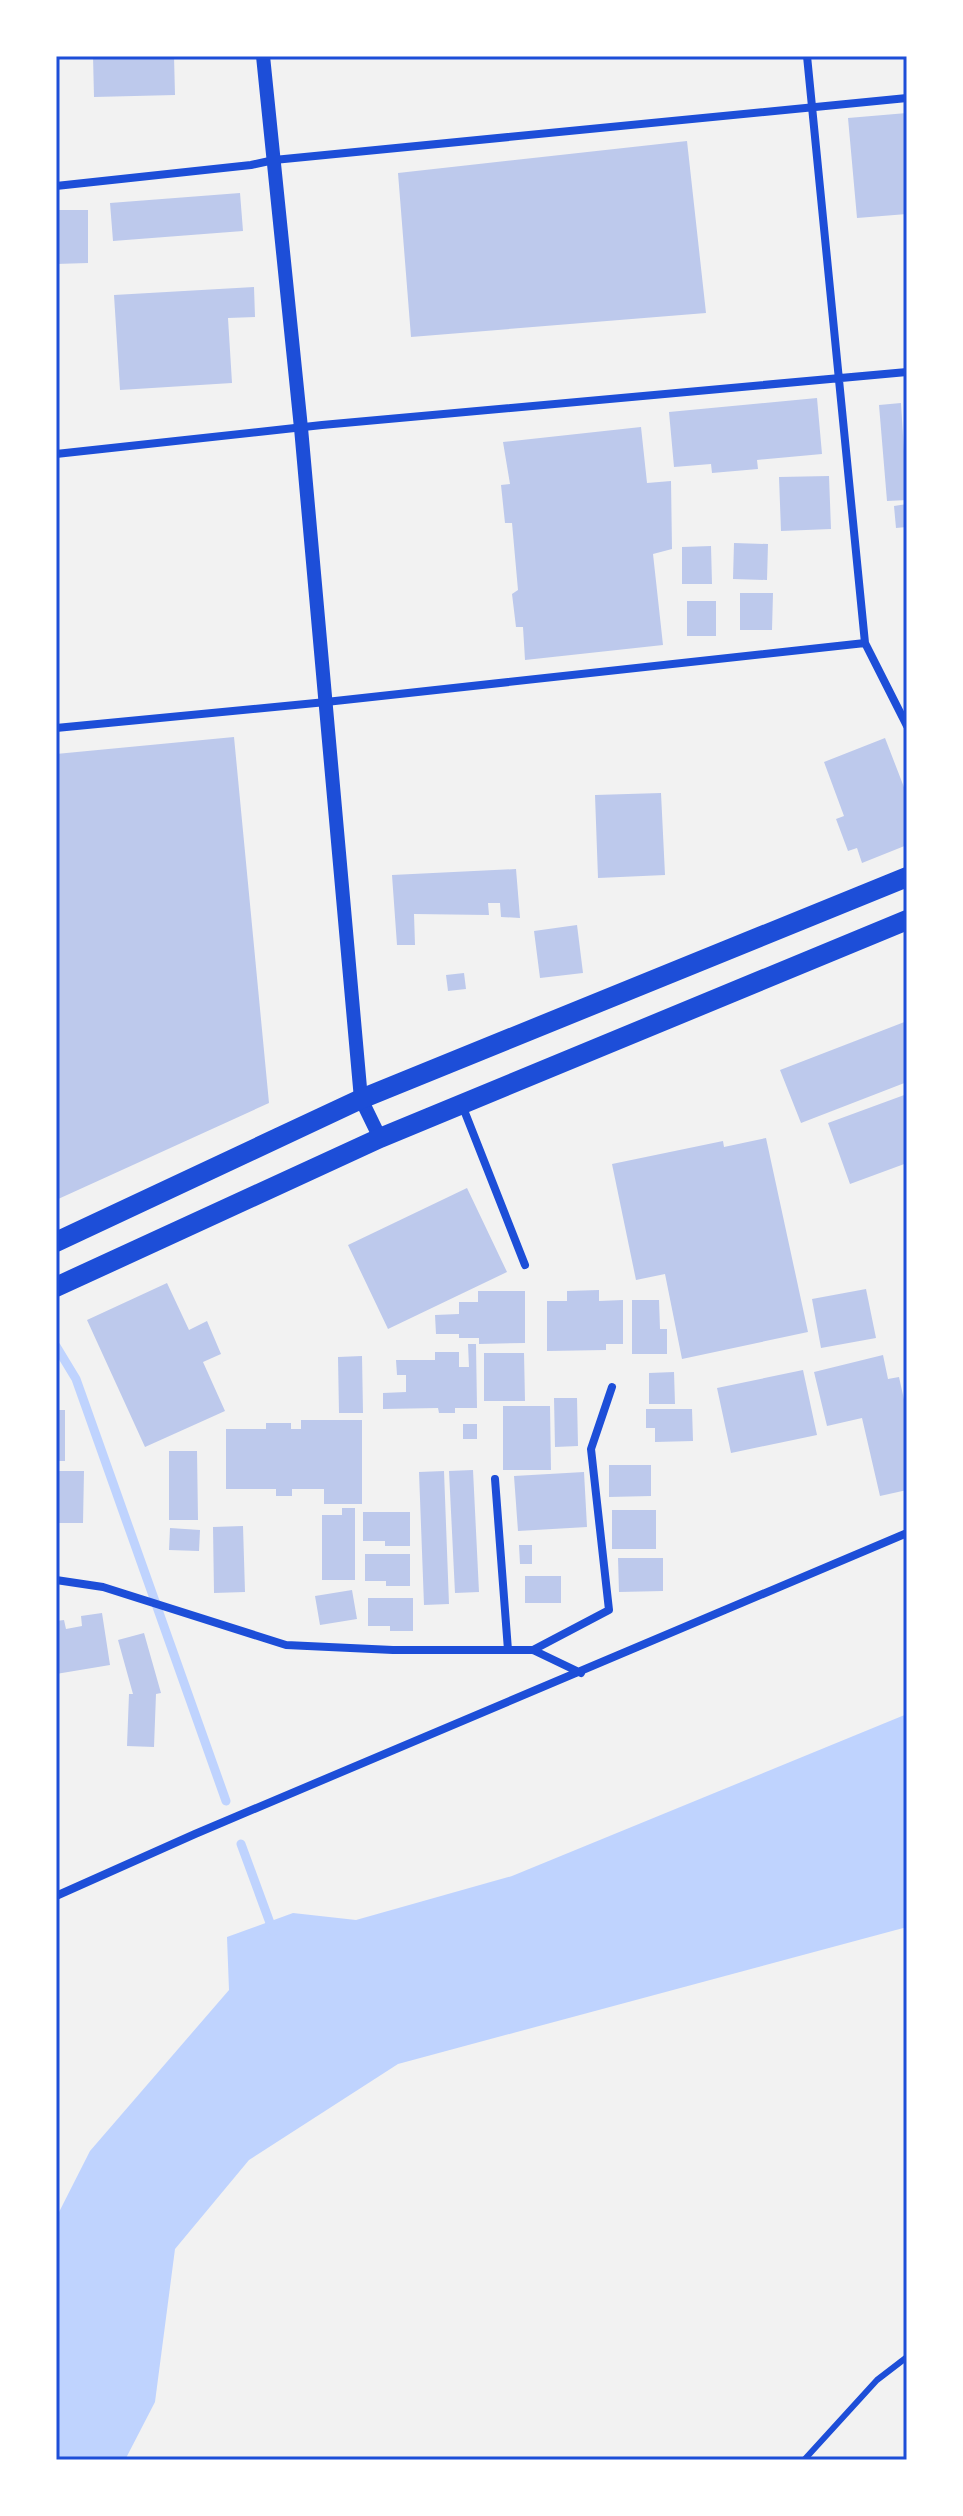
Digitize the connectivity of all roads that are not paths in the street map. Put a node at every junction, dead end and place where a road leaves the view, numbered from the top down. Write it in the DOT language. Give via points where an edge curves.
graph roads {
  1 [pos="263,56"];
  2 [pos="807,56"];
  3 [pos="907,98"];
  4 [pos="813,108"];
  5 [pos="274,160"];
  6 [pos="56,186"];
  7 [pos="907,372"];
  8 [pos="841,379"];
  9 [pos="301,428"];
  10 [pos="56,454"];
  11 [pos="865,643"];
  12 [pos="326,702"];
  13 [pos="907,726"];
  14 [pos="56,728"];
  15 [pos="907,877"];
  16 [pos="907,920"];
  17 [pos="361,1099"];
  18 [pos="461,1104"];
  19 [pos="380,1138"];
  20 [pos="56,1242"];
  21 [pos="525,1265"];
  22 [pos="56,1287"];
  23 [pos="612,1387"];
  24 [pos="495,1479"];
  25 [pos="907,1533"];
  26 [pos="56,1580"];
  27 [pos="508,1650"];
  28 [pos="533,1650"];
  29 [pos="581,1673"];
  30 [pos="56,1896"];
  31 [pos="907,2357"];
  32 [pos="804,2460"];
  1 -- 5 [label="street"];
  2 -- 4 [label="street"];
  3 -- 4 [label="street"];
  4 -- 5 [label="street"];
  4 -- 8 [label="street"];
  5 -- 6 [label="street"];
  5 -- 9 [label="street"];
  7 -- 8 [label="street"];
  8 -- 9 [label="street"];
  8 -- 11 [label="street"];
  9 -- 10 [label="street"];
  9 -- 12 [label="street"];
  11 -- 12 [label="street"];
  11 -- 13 [label="street"];
  12 -- 14 [label="street"];
  12 -- 17 [label="street"];
  15 -- 17 [label="main road"];
  16 -- 18 [label="main road"];
  17 -- 19 [label="street"];
  17 -- 20 [label="main road"];
  18 -- 19 [label="main road"];
  18 -- 21 [label="street"];
  19 -- 22 [label="main road"];
  23 -- 28 [label="street" via="591,1449 609,1610"];
  24 -- 27 [label="street"];
  25 -- 29 [label="street"];
  26 -- 27 [label="street" via="103,1587 286,1645"];
  27 -- 28 [label="street"];
  28 -- 29 [label="street"];
  29 -- 30 [label="street"];
  31 -- 32 [label="lane" via="877,2380"];
}
